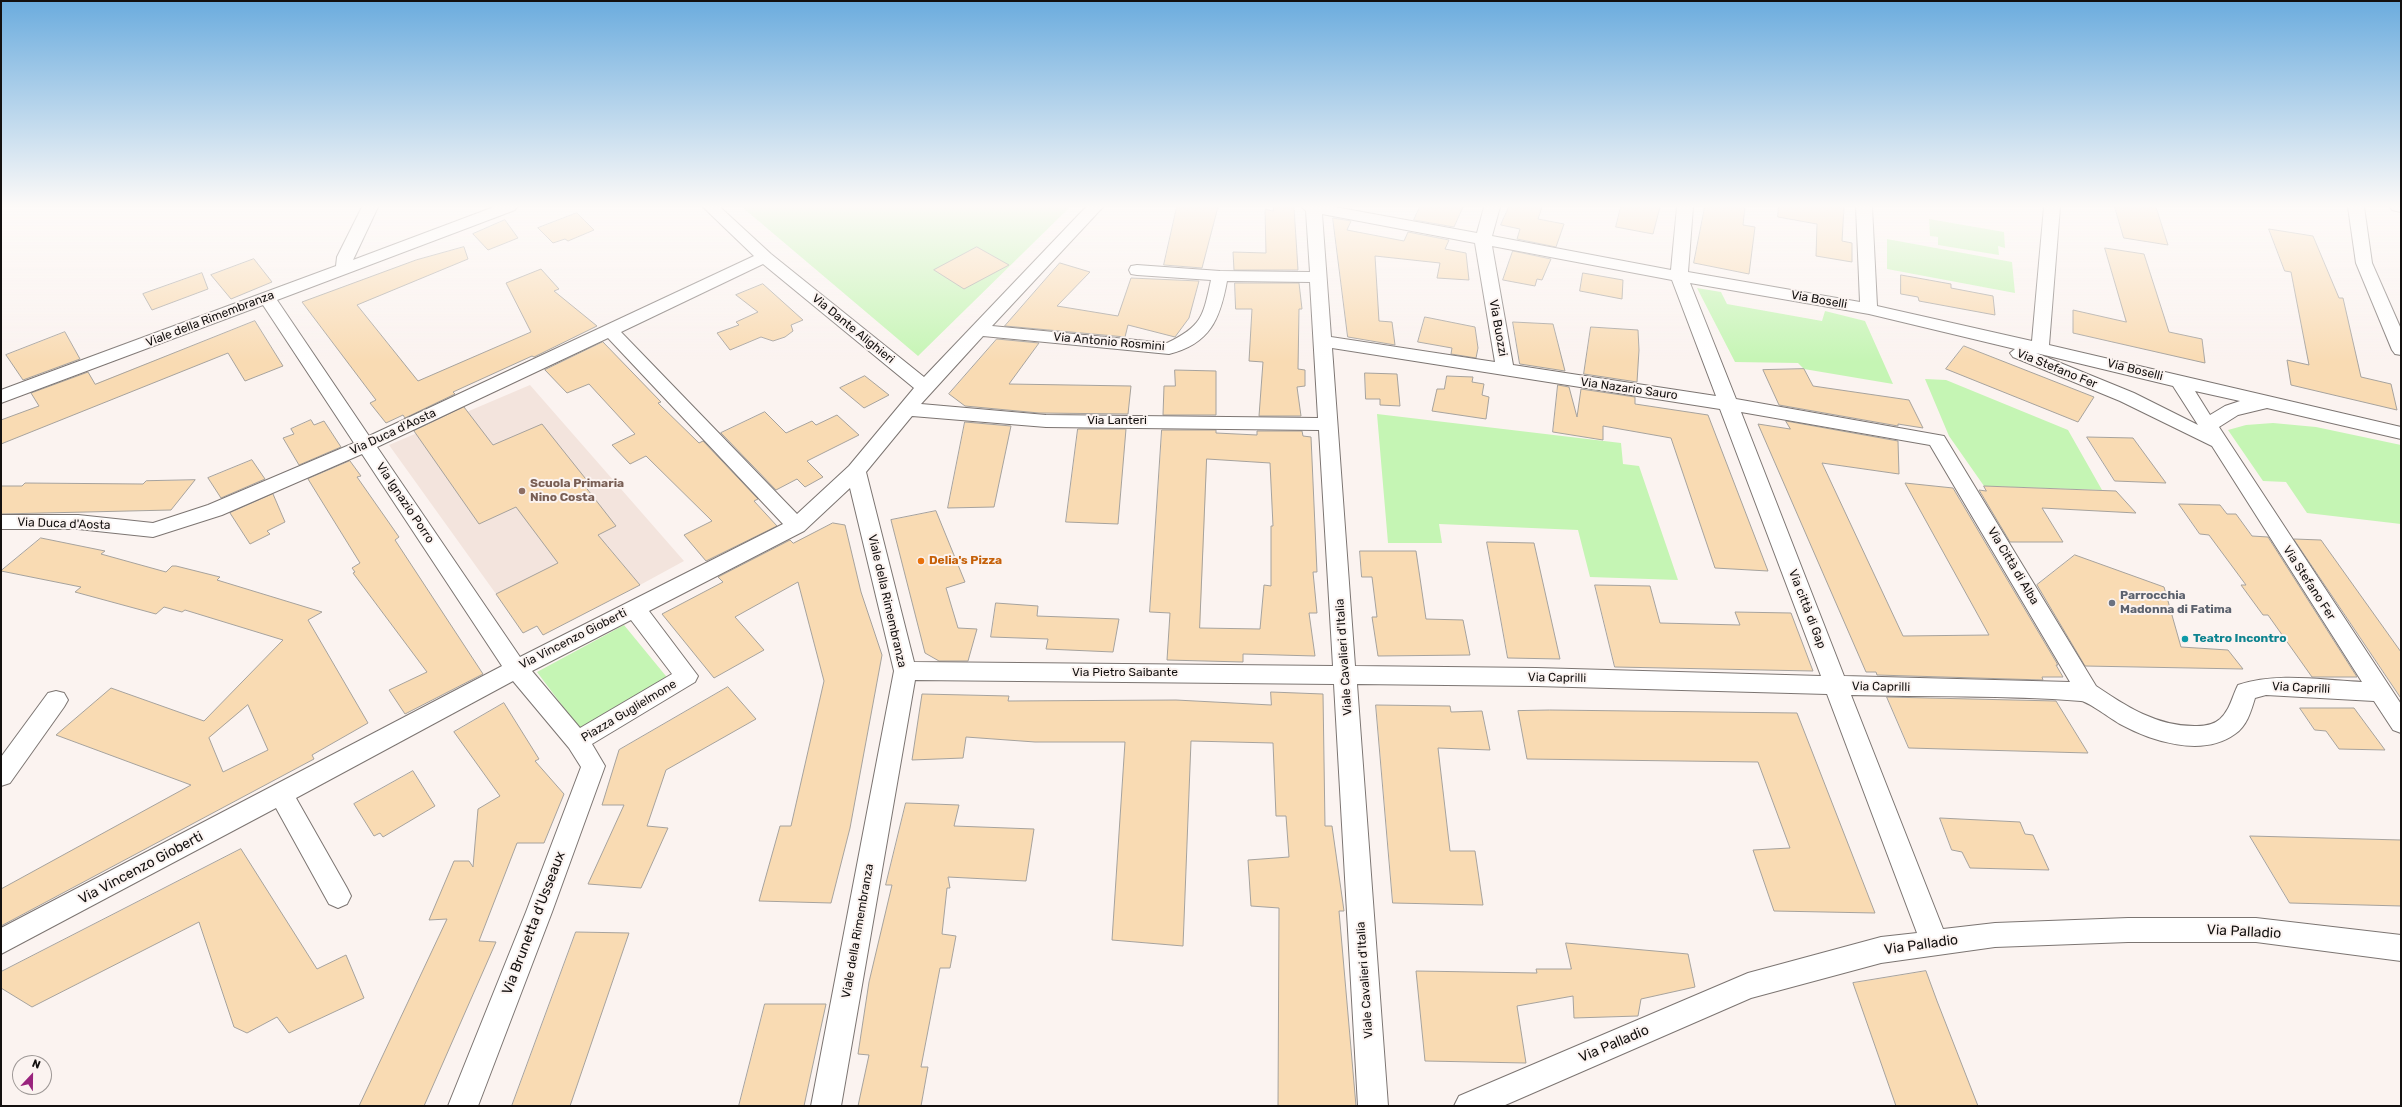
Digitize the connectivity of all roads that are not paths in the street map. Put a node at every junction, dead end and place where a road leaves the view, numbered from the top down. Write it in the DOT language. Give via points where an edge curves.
graph roads {
  1 [pos="345,259"];
  2 [pos="369,259"];
  3 [pos="761,259"];
  4 [pos="767,259"];
  5 [pos="1046,259"];
  6 [pos="1316,259"];
  7 [pos="1486,259"];
  8 [pos="1585,259"];
  9 [pos="1681,259"];
  10 [pos="1867,259"];
  11 [pos="2048,259"];
  12 [pos="2363,259"];
  13 [pos="344,268"];
  14 [pos="1137,270"];
  15 [pos="1220,276"];
  16 [pos="1679,276"];
  17 [pos="1318,277"];
  18 [pos="266,297"];
  19 [pos="1869,309"];
  20 [pos="1960,329"];
  21 [pos="610,330"];
  22 [pos="978,330"];
  23 [pos="1322,340"];
  24 [pos="2040,348"];
  25 [pos="2401,350"];
  26 [pos="1505,369"];
  27 [pos="2179,381"];
  28 [pos="925,387"];
  29 [pos="1,397"];
  30 [pos="1728,404"];
  31 [pos="2275,405"];
  32 [pos="906,409"];
  33 [pos="1328,424"];
  34 [pos="2401,433"];
  35 [pos="2212,435"];
  36 [pos="1937,440"];
  37 [pos="366,445"];
  38 [pos="856,471"];
  39 [pos="1,522"];
  40 [pos="797,526"];
  41 [pos="634,608"];
  42 [pos="516,668"];
  43 [pos="905,671"];
  44 [pos="1345,675"];
  45 [pos="1837,686"];
  46 [pos="2088,692"];
  47 [pos="2380,692"];
  48 [pos="56,700"];
  49 [pos="2401,723"];
  50 [pos="577,742"];
  51 [pos="1,776"];
  52 [pos="280,793"];
  53 [pos="338,896"];
  54 [pos="1,942"];
  55 [pos="1934,942"];
  56 [pos="2401,948"];
  57 [pos="463,1106"];
  58 [pos="826,1106"];
  59 [pos="1374,1106"];
  60 [pos="1469,1106"];
  1 -- 13 [label="street"];
  2 -- 13 [label="street, Viale della Rimembranza"];
  3 -- 21 [label="street, Via Duca d'Aosta"];
  4 -- 28 [label="street, Via Dante Alighieri"];
  5 -- 22 [label="street"];
  6 -- 17 [label="street, Viale Cavalieri d'Italia"];
  7 -- 26 [label="street, Via Buozzi"];
  8 -- 16 [label="street, Via Boselli"];
  9 -- 16 [label="street"];
  10 -- 19 [label="street"];
  11 -- 24 [label="street"];
  12 -- 25 [label="street"];
  13 -- 18 [label="street, Viale della Rimembranza"];
  14 -- 15 [label="street"];
  15 -- 17 [label="street"];
  15 -- 22 [label="street, Via Antonio Rosmini" via="1207,323 1193,338 1169,349"];
  16 -- 19 [label="street, Via Boselli"];
  16 -- 30 [label="street, Via città di Gap"];
  17 -- 23 [label="street, Viale Cavalieri d'Italia"];
  18 -- 29 [label="street, Viale della Rimembranza"];
  18 -- 37 [label="street, Via Ignazio Porro"];
  19 -- 20 [label="street, Via Boselli"];
  20 -- 24 [label="street, Via Boselli"];
  20 -- 35 [label="street, Via Stefano Fer" via="2127,397"];
  21 -- 37 [label="street, Via Duca d'Aosta"];
  21 -- 40 [label="street"];
  22 -- 28 [label="street"];
  23 -- 26 [label="street, Via Nazario Sauro"];
  23 -- 33 [label="street, Viale Cavalieri d'Italia"];
  24 -- 27 [label="street, Via Boselli"];
  26 -- 30 [label="street, Via Nazario Sauro"];
  27 -- 31 [label="street, Via Boselli"];
  27 -- 35 [label="street, Via Stefano Fer"];
  28 -- 32 [label="street"];
  30 -- 36 [label="street, Via Nazario Sauro"];
  30 -- 45 [label="street, Via città di Gap"];
  31 -- 34 [label="street"];
  31 -- 35 [label="street" via="2241,407 2218,417"];
  32 -- 33 [label="street, Via Lanteri" via="1046,421"];
  32 -- 38 [label="street"];
  33 -- 44 [label="street, Viale Cavalieri d'Italia"];
  35 -- 47 [label="street, Via Stefano Fer"];
  36 -- 46 [label="street, Via Città di Alba"];
  37 -- 39 [label="street, Via Duca d'Aosta" via="215,510 153,530 78,522"];
  37 -- 42 [label="street, Via Ignazio Porro"];
  38 -- 40 [label="street, Via Vincenzo Gioberti"];
  38 -- 43 [label="street, Viale della Rimembranza"];
  40 -- 41 [label="street, Via Vincenzo Gioberti"];
  41 -- 42 [label="street, Via Vincenzo Gioberti"];
  41 -- 50 [label="street, Piazza Guglielmone" via="687,676"];
  42 -- 50 [label="street, Piazza Guglielmone"];
  42 -- 52 [label="street, Via Vincenzo Gioberti"];
  43 -- 44 [label="street, Via Pietro Saibante"];
  43 -- 58 [label="street, Viale della Rimembranza"];
  44 -- 45 [label="street, Via Caprilli" via="1536,677"];
  44 -- 59 [label="street, Viale Cavalieri d'Italia"];
  45 -- 46 [label="street, Via Caprilli"];
  45 -- 55 [label="street, Via città di Gap"];
  46 -- 47 [label="street, Via Caprilli" via="2142,724 2169,733 2202,735 2222,731 2236,719 2246,691 2266,686"];
  47 -- 49 [label="street, Via Stefano Fer"];
  48 -- 51 [label="street"];
  50 -- 57 [label="street, Via Brunetta d'Usseaux" via="593,766"];
  52 -- 53 [label="street"];
  52 -- 54 [label="street, Via Vincenzo Gioberti"];
  55 -- 56 [label="street, Via Palladio" via="1994,935 2088,931 2256,930"];
  55 -- 60 [label="street, Via Palladio" via="1881,950 1748,986"];
}
